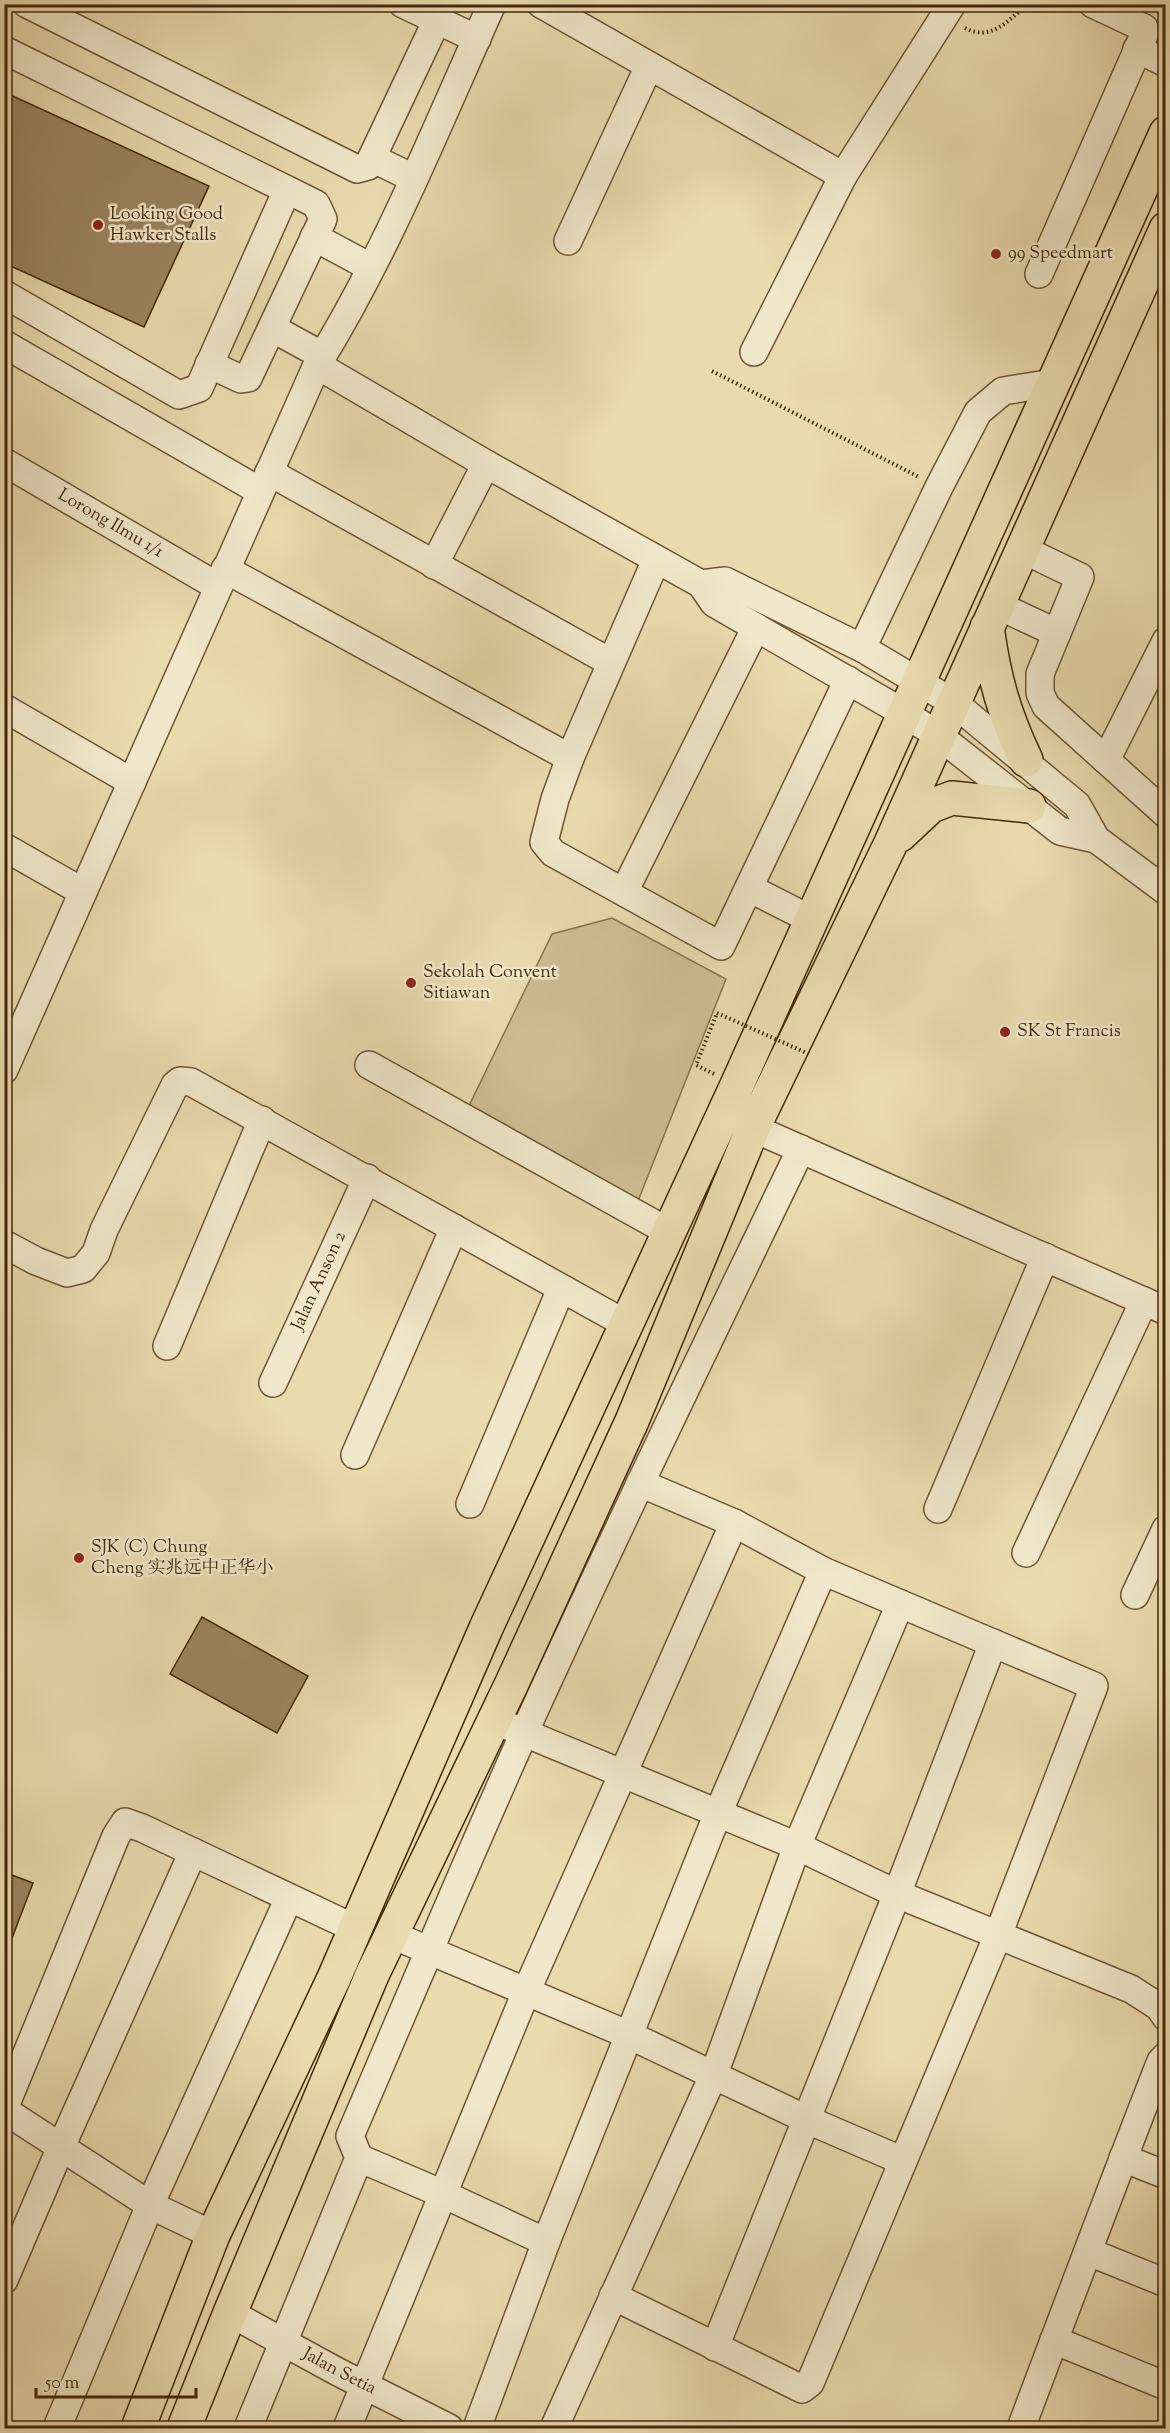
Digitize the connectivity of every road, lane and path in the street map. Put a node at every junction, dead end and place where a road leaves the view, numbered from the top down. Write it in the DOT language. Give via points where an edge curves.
graph roads {
  1 [pos="27,4"];
  2 [pos="403,4"];
  3 [pos="492,4"];
  4 [pos="541,4"];
  5 [pos="1028,4"];
  6 [pos="1093,4"];
  7 [pos="950,8"];
  8 [pos="436,20"];
  9 [pos="477,39"];
  10 [pos="1137,49"];
  11 [pos="4,50"];
  12 [pos="1166,63"];
  13 [pos="649,66"];
  14 [pos="1166,133"];
  15 [pos="372,158"];
  16 [pos="843,176"];
  17 [pos="413,178"];
  18 [pos="287,190"];
  19 [pos="1166,229"];
  20 [pos="314,237"];
  21 [pos="568,241"];
  22 [pos="370,267"];
  23 [pos="1039,274"];
  24 [pos="4,294"];
  25 [pos="272,328"];
  26 [pos="4,344"];
  27 [pos="754,352"];
  28 [pos="320,361"];
  29 [pos="209,364"];
  30 [pos="712,370"];
  31 [pos="1053,383"];
  32 [pos="4,462"];
  33 [pos="486,464"];
  34 [pos="265,482"];
  35 [pos="939,487"];
  36 [pos="1022,549"];
  37 [pos="656,560"];
  38 [pos="434,565"];
  39 [pos="221,578"];
  40 [pos="701,584"];
  41 [pos="992,616"];
  42 [pos="756,627"];
  43 [pos="1057,633"];
  44 [pos="1166,641"];
  45 [pos="862,648"];
  46 [pos="610,663"];
  47 [pos="848,680"];
  48 [pos="918,681"];
  49 [pos="954,703"];
  50 [pos="4,708"];
  51 [pos="904,713"];
  52 [pos="939,736"];
  53 [pos="570,758"];
  54 [pos="1026,760"];
  55 [pos="1106,760"];
  56 [pos="132,782"];
  57 [pos="1029,806"];
  58 [pos="1166,814"];
  59 [pos="1096,839"];
  60 [pos="890,845"];
  61 [pos="4,847"];
  62 [pos="748,888"];
  63 [pos="1166,891"];
  64 [pos="83,892"];
  65 [pos="624,892"];
  66 [pos="810,919"];
  67 [pos="809,1054"];
  68 [pos="369,1065"];
  69 [pos="4,1070"];
  70 [pos="737,1085"];
  71 [pos="262,1120"];
  72 [pos="753,1128"];
  73 [pos="801,1149"];
  74 [pos="736,1167"];
  75 [pos="367,1178"];
  76 [pos="454,1228"];
  77 [pos="669,1232"];
  78 [pos="4,1244"];
  79 [pos="1044,1257"];
  80 [pos="561,1289"];
  81 [pos="1155,1306"];
  82 [pos="626,1324"];
  83 [pos="167,1346"];
  84 [pos="273,1383"];
  85 [pos="632,1421"];
  86 [pos="355,1455"];
  87 [pos="640,1483"];
  88 [pos="470,1504"];
  89 [pos="938,1509"];
  90 [pos="734,1522"];
  91 [pos="1166,1529"];
  92 [pos="1026,1553"];
  93 [pos="824,1571"];
  94 [pos="1135,1595"];
  95 [pos="900,1604"];
  96 [pos="486,1628"];
  97 [pos="993,1643"];
  98 [pos="494,1720"];
  99 [pos="525,1732"];
  100 [pos="623,1773"];
  101 [pos="718,1813"];
  102 [pos="797,1846"];
  103 [pos="193,1852"];
  104 [pos="897,1894"];
  105 [pos="289,1898"];
  106 [pos="354,1928"];
  107 [pos="390,1934"];
  108 [pos="998,1935"];
  109 [pos="430,1950"];
  110 [pos="372,1975"];
  111 [pos="526,1992"];
  112 [pos="1166,2017"];
  113 [pos="629,2035"];
  114 [pos="1166,2056"];
  115 [pos="714,2074"];
  116 [pos="4,2110"];
  117 [pos="808,2120"];
  118 [pos="61,2147"];
  119 [pos="359,2158"];
  120 [pos="1123,2158"];
  121 [pos="903,2161"];
  122 [pos="1166,2175"];
  123 [pos="443,2194"];
  124 [pos="150,2205"];
  125 [pos="213,2235"];
  126 [pos="546,2242"];
  127 [pos="1089,2252"];
  128 [pos="4,2280"];
  129 [pos="1166,2283"];
  130 [pos="614,2296"];
  131 [pos="230,2313"];
  132 [pos="1054,2340"];
  133 [pos="284,2342"];
  134 [pos="715,2347"];
  135 [pos="364,2385"];
  136 [pos="1166,2386"];
  137 [pos="57,2428"];
  138 [pos="138,2428"];
  139 [pos="156,2428"];
  140 [pos="184,2428"];
  141 [pos="248,2428"];
  142 [pos="347,2428"];
  143 [pos="449,2428"];
  144 [pos="477,2428"];
  145 [pos="554,2428"];
  146 [pos="1021,2428"];
  1 -- 15 [label="street" via="357,169 368,166"];
  2 -- 8 [label="street"];
  3 -- 9 [label="street"];
  4 -- 13 [label="street"];
  5 -- 7 [label="path" via="997,31 986,34 970,30"];
  6 -- 10 [label="street" via="1143,28"];
  7 -- 16 [label="street"];
  8 -- 9 [label="street"];
  8 -- 15 [label="street"];
  9 -- 17 [label="street"];
  10 -- 12 [label="street"];
  10 -- 23 [label="street"];
  11 -- 18 [label="street"];
  13 -- 16 [label="street"];
  13 -- 21 [label="street"];
  14 -- 31 [label="highway"];
  15 -- 17 [label="street"];
  16 -- 27 [label="street"];
  17 -- 22 [label="street"];
  18 -- 20 [label="street" via="316,204 323,219"];
  18 -- 29 [label="street"];
  19 -- 36 [label="highway"];
  20 -- 22 [label="street"];
  20 -- 25 [label="street"];
  22 -- 28 [label="street"];
  24 -- 29 [label="street" via="179,395 199,388"];
  25 -- 28 [label="street"];
  25 -- 29 [label="street" via="248,378 241,379"];
  26 -- 34 [label="street"];
  28 -- 33 [label="street"];
  28 -- 34 [label="street"];
  30 -- 35 [label="path"];
  31 -- 35 [label="street" via="1003,391 978,412"];
  31 -- 48 [label="highway"];
  32 -- 39 [label="street, Lorong Ilmu 1/1"];
  33 -- 37 [label="street"];
  33 -- 38 [label="street"];
  34 -- 38 [label="street"];
  34 -- 39 [label="street"];
  35 -- 45 [label="street"];
  36 -- 41 [label="highway"];
  36 -- 43 [label="street" via="1080,577"];
  37 -- 40 [label="street"];
  37 -- 46 [label="street"];
  38 -- 46 [label="street"];
  39 -- 53 [label="street, Lorong Ilmu 1/1"];
  39 -- 56 [label="street"];
  40 -- 42 [label="street" via="714,603"];
  40 -- 45 [label="street" via="724,581"];
  41 -- 43 [label="street"];
  41 -- 49 [label="highway"];
  41 -- 54 [label="highway" via="999,696"];
  42 -- 47 [label="street"];
  42 -- 65 [label="street"];
  43 -- 55 [label="street" via="1040,674 1040,693 1046,706"];
  44 -- 55 [label="street"];
  45 -- 48 [label="street"];
  46 -- 53 [label="street"];
  47 -- 51 [label="street"];
  47 -- 62 [label="street"];
  48 -- 49 [label="street"];
  48 -- 51 [label="highway"];
  49 -- 52 [label="highway"];
  49 -- 54 [label="street"];
  50 -- 56 [label="street"];
  51 -- 52 [label="street"];
  51 -- 66 [label="highway"];
  52 -- 57 [label="street"];
  52 -- 60 [label="highway"];
  53 -- 65 [label="street" via="544,842 565,861"];
  54 -- 59 [label="street" via="1077,805"];
  55 -- 58 [label="street"];
  56 -- 64 [label="street"];
  57 -- 59 [label="street" via="1060,831"];
  57 -- 60 [label="highway" via="952,798 931,806"];
  59 -- 63 [label="street"];
  60 -- 72 [label="highway"];
  61 -- 64 [label="street"];
  62 -- 65 [label="street" via="721,946"];
  62 -- 66 [label="street"];
  64 -- 69 [label="street"];
  66 -- 70 [label="highway"];
  67 -- 70 [label="path, bridge" via="717,1013 696,1065"];
  68 -- 77 [label="street"];
  70 -- 77 [label="highway"];
  71 -- 75 [label="street"];
  71 -- 78 [label="street" via="191,1082 180,1081 159,1116 96,1252 83,1269 67,1273"];
  71 -- 83 [label="street"];
  72 -- 73 [label="street"];
  72 -- 74 [label="highway"];
  73 -- 79 [label="street"];
  73 -- 87 [label="street"];
  74 -- 82 [label="highway" via="641,1320"];
  74 -- 85 [label="highway"];
  75 -- 76 [label="street"];
  75 -- 84 [label="street, Jalan Anson 2"];
  76 -- 80 [label="street"];
  76 -- 86 [label="street"];
  77 -- 82 [label="highway"];
  79 -- 81 [label="street"];
  79 -- 89 [label="street"];
  80 -- 82 [label="street"];
  80 -- 88 [label="street"];
  81 -- 92 [label="street"];
  82 -- 96 [label="highway"];
  85 -- 96 [label="highway" via="587,1477 524,1617 513,1628"];
  85 -- 98 [label="highway"];
  87 -- 90 [label="street"];
  87 -- 99 [label="street"];
  90 -- 93 [label="street"];
  90 -- 100 [label="street"];
  91 -- 94 [label="street"];
  93 -- 95 [label="street"];
  93 -- 101 [label="street"];
  95 -- 97 [label="street"];
  95 -- 102 [label="street"];
  96 -- 106 [label="highway"];
  97 -- 104 [label="street"];
  97 -- 108 [label="street" via="1094,1686"];
  98 -- 99 [label="street"];
  98 -- 106 [label="highway" via="480,1719 460,1734 392,1892"];
  98 -- 107 [label="highway"];
  99 -- 100 [label="street"];
  99 -- 109 [label="street"];
  100 -- 101 [label="street"];
  100 -- 111 [label="street"];
  101 -- 102 [label="street"];
  101 -- 113 [label="street"];
  102 -- 104 [label="street"];
  102 -- 115 [label="street"];
  103 -- 105 [label="street"];
  103 -- 116 [label="street" via="130,1823 123,1824"];
  103 -- 118 [label="street"];
  104 -- 108 [label="street"];
  104 -- 117 [label="street"];
  105 -- 106 [label="street"];
  105 -- 124 [label="street"];
  106 -- 125 [label="highway"];
  107 -- 109 [label="street"];
  107 -- 110 [label="highway"];
  108 -- 112 [label="street" via="1131,1989 1159,2007"];
  108 -- 121 [label="street"];
  109 -- 111 [label="street"];
  109 -- 119 [label="street" via="350,2136"];
  110 -- 125 [label="highway" via="304,2095 248,2224 231,2237"];
  110 -- 131 [label="highway"];
  111 -- 113 [label="street"];
  111 -- 123 [label="street"];
  113 -- 115 [label="street"];
  113 -- 126 [label="street"];
  114 -- 120 [label="street"];
  115 -- 117 [label="street"];
  115 -- 130 [label="street"];
  116 -- 118 [label="street"];
  117 -- 121 [label="street"];
  117 -- 134 [label="street"];
  118 -- 124 [label="street"];
  118 -- 128 [label="street"];
  119 -- 123 [label="street"];
  119 -- 133 [label="street"];
  120 -- 122 [label="street"];
  120 -- 127 [label="street"];
  121 -- 134 [label="street" via="808,2386 802,2389"];
  123 -- 126 [label="street"];
  123 -- 135 [label="street"];
  124 -- 125 [label="street"];
  124 -- 137 [label="street"];
  125 -- 138 [label="highway"];
  126 -- 144 [label="street"];
  127 -- 129 [label="street"];
  127 -- 132 [label="street"];
  130 -- 134 [label="street"];
  130 -- 145 [label="street"];
  131 -- 133 [label="street, Jalan Setia"];
  131 -- 139 [label="highway" via="205,2317 198,2325"];
  131 -- 140 [label="highway"];
  132 -- 136 [label="street"];
  132 -- 146 [label="street"];
  133 -- 135 [label="street, Jalan Setia"];
  133 -- 141 [label="street"];
  135 -- 142 [label="street"];
  135 -- 143 [label="street, Jalan Setia"];
}
